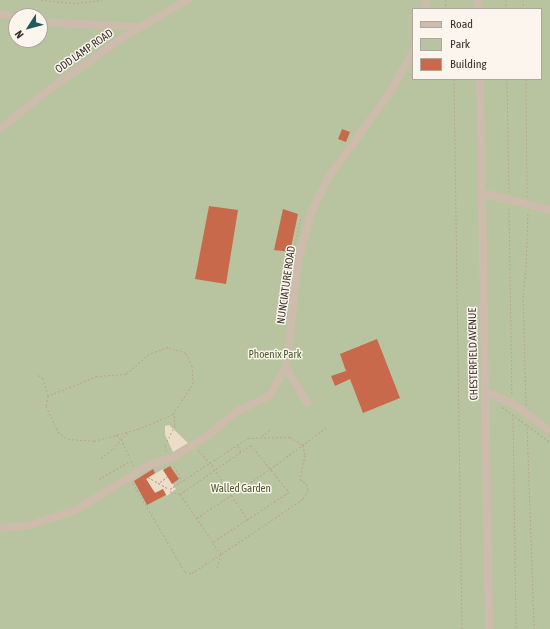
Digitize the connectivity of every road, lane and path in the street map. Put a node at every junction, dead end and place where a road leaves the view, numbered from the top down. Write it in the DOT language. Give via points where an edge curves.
graph roads {
  1 [pos="41,0"];
  2 [pos="102,0"];
  3 [pos="187,0"];
  4 [pos="48,22"];
  5 [pos="138,27"];
  6 [pos="412,52"];
  7 [pos="454,80"];
  8 [pos="480,80"];
  9 [pos="507,80"];
  10 [pos="526,80"];
  11 [pos="0,129"];
  12 [pos="482,193"];
  13 [pos="509,199"];
  14 [pos="528,205"];
  15 [pos="550,210"];
  16 [pos="286,368"];
  17 [pos="38,375"];
  18 [pos="485,390"];
  19 [pos="48,396"];
  20 [pos="307,403"];
  21 [pos="498,404"];
  22 [pos="512,404"];
  23 [pos="174,414"];
  24 [pos="513,415"];
  25 [pos="526,415"];
  26 [pos="328,426"];
  27 [pos="527,426"];
  28 [pos="174,427"];
  29 [pos="270,429"];
  30 [pos="129,431"];
  31 [pos="550,432"];
  32 [pos="112,435"];
  33 [pos="261,436"];
  34 [pos="121,439"];
  35 [pos="550,442"];
  36 [pos="192,444"];
  37 [pos="238,445"];
  38 [pos="303,445"];
  39 [pos="241,452"];
  40 [pos="101,458"];
  41 [pos="130,460"];
  42 [pos="211,464"];
  43 [pos="270,469"];
  44 [pos="215,470"];
  45 [pos="177,471"];
  46 [pos="174,472"];
  47 [pos="133,475"];
  48 [pos="148,477"];
  49 [pos="167,477"];
  50 [pos="99,479"];
  51 [pos="159,482"];
  52 [pos="170,489"];
  53 [pos="180,494"];
  54 [pos="232,494"];
  55 [pos="196,518"];
  56 [pos="248,520"];
  57 [pos="0,528"];
  58 [pos="213,542"];
  59 [pos="221,554"];
  60 [pos="217,568"];
  61 [pos="462,629"];
  62 [pos="489,629"];
  63 [pos="516,629"];
  64 [pos="534,629"];
  1 -- 2 [label="path" via="78,3"];
  3 -- 5 [label="street, ODD LAMP ROAD"];
  4 -- 5 [label="street"];
  5 -- 11 [label="street, ODD LAMP ROAD" via="47,91"];
  6 -- 16 [label="street, NUNCIATURE ROAD" via="391,91 330,175 311,212 298,263"];
  7 -- 61 [label="path"];
  8 -- 12 [label="street, CHESTERFIELD AVENUE"];
  9 -- 13 [label="path"];
  10 -- 14 [label="path"];
  12 -- 13 [label="street"];
  12 -- 18 [label="street, CHESTERFIELD AVENUE"];
  13 -- 14 [label="street"];
  13 -- 22 [label="path"];
  14 -- 15 [label="street"];
  14 -- 25 [label="path" via="523,294"];
  16 -- 20 [label="street"];
  16 -- 36 [label="street" via="269,396 236,412 206,437"];
  17 -- 19 [label="path" via="43,378"];
  18 -- 22 [label="street"];
  18 -- 62 [label="street, CHESTERFIELD AVENUE"];
  19 -- 23 [label="path" via="97,376 126,374 154,351 174,347 186,353 194,377 188,395"];
  19 -- 32 [label="path" via="46,406 58,432 68,438 100,441"];
  21 -- 24 [label="path"];
  22 -- 24 [label="path"];
  22 -- 25 [label="street"];
  23 -- 28 [label="path"];
  23 -- 30 [label="path"];
  24 -- 27 [label="path"];
  24 -- 63 [label="path"];
  25 -- 27 [label="path"];
  25 -- 31 [label="street"];
  26 -- 38 [label="path"];
  27 -- 35 [label="path"];
  27 -- 64 [label="path"];
  29 -- 33 [label="path"];
  30 -- 32 [label="path"];
  30 -- 34 [label="path"];
  32 -- 34 [label="path"];
  33 -- 37 [label="path" via="248,438"];
  33 -- 38 [label="path" via="279,439 290,437"];
  34 -- 40 [label="path"];
  34 -- 41 [label="path"];
  36 -- 42 [label="path"];
  36 -- 47 [label="street" via="172,458 159,460"];
  37 -- 39 [label="path"];
  37 -- 42 [label="path"];
  38 -- 43 [label="path"];
  38 -- 59 [label="path" via="305,455 300,478 307,484 308,490 303,499"];
  39 -- 43 [label="path" via="251,446"];
  39 -- 44 [label="path"];
  41 -- 47 [label="path"];
  41 -- 50 [label="path"];
  42 -- 44 [label="path"];
  42 -- 52 [label="path"];
  43 -- 54 [label="path"];
  43 -- 56 [label="path" via="289,492"];
  44 -- 53 [label="path"];
  44 -- 54 [label="path"];
  45 -- 46 [label="path"];
  47 -- 57 [label="street" via="74,511 30,524"];
  47 -- 59 [label="path" via="185,572 192,573"];
  48 -- 51 [label="path"];
  49 -- 51 [label="path"];
  51 -- 52 [label="path"];
  52 -- 53 [label="path" via="171,492"];
  53 -- 55 [label="path"];
  54 -- 55 [label="path"];
  54 -- 56 [label="path"];
  55 -- 58 [label="path"];
  56 -- 58 [label="path"];
  58 -- 59 [label="path"];
  59 -- 60 [label="path"];
}
